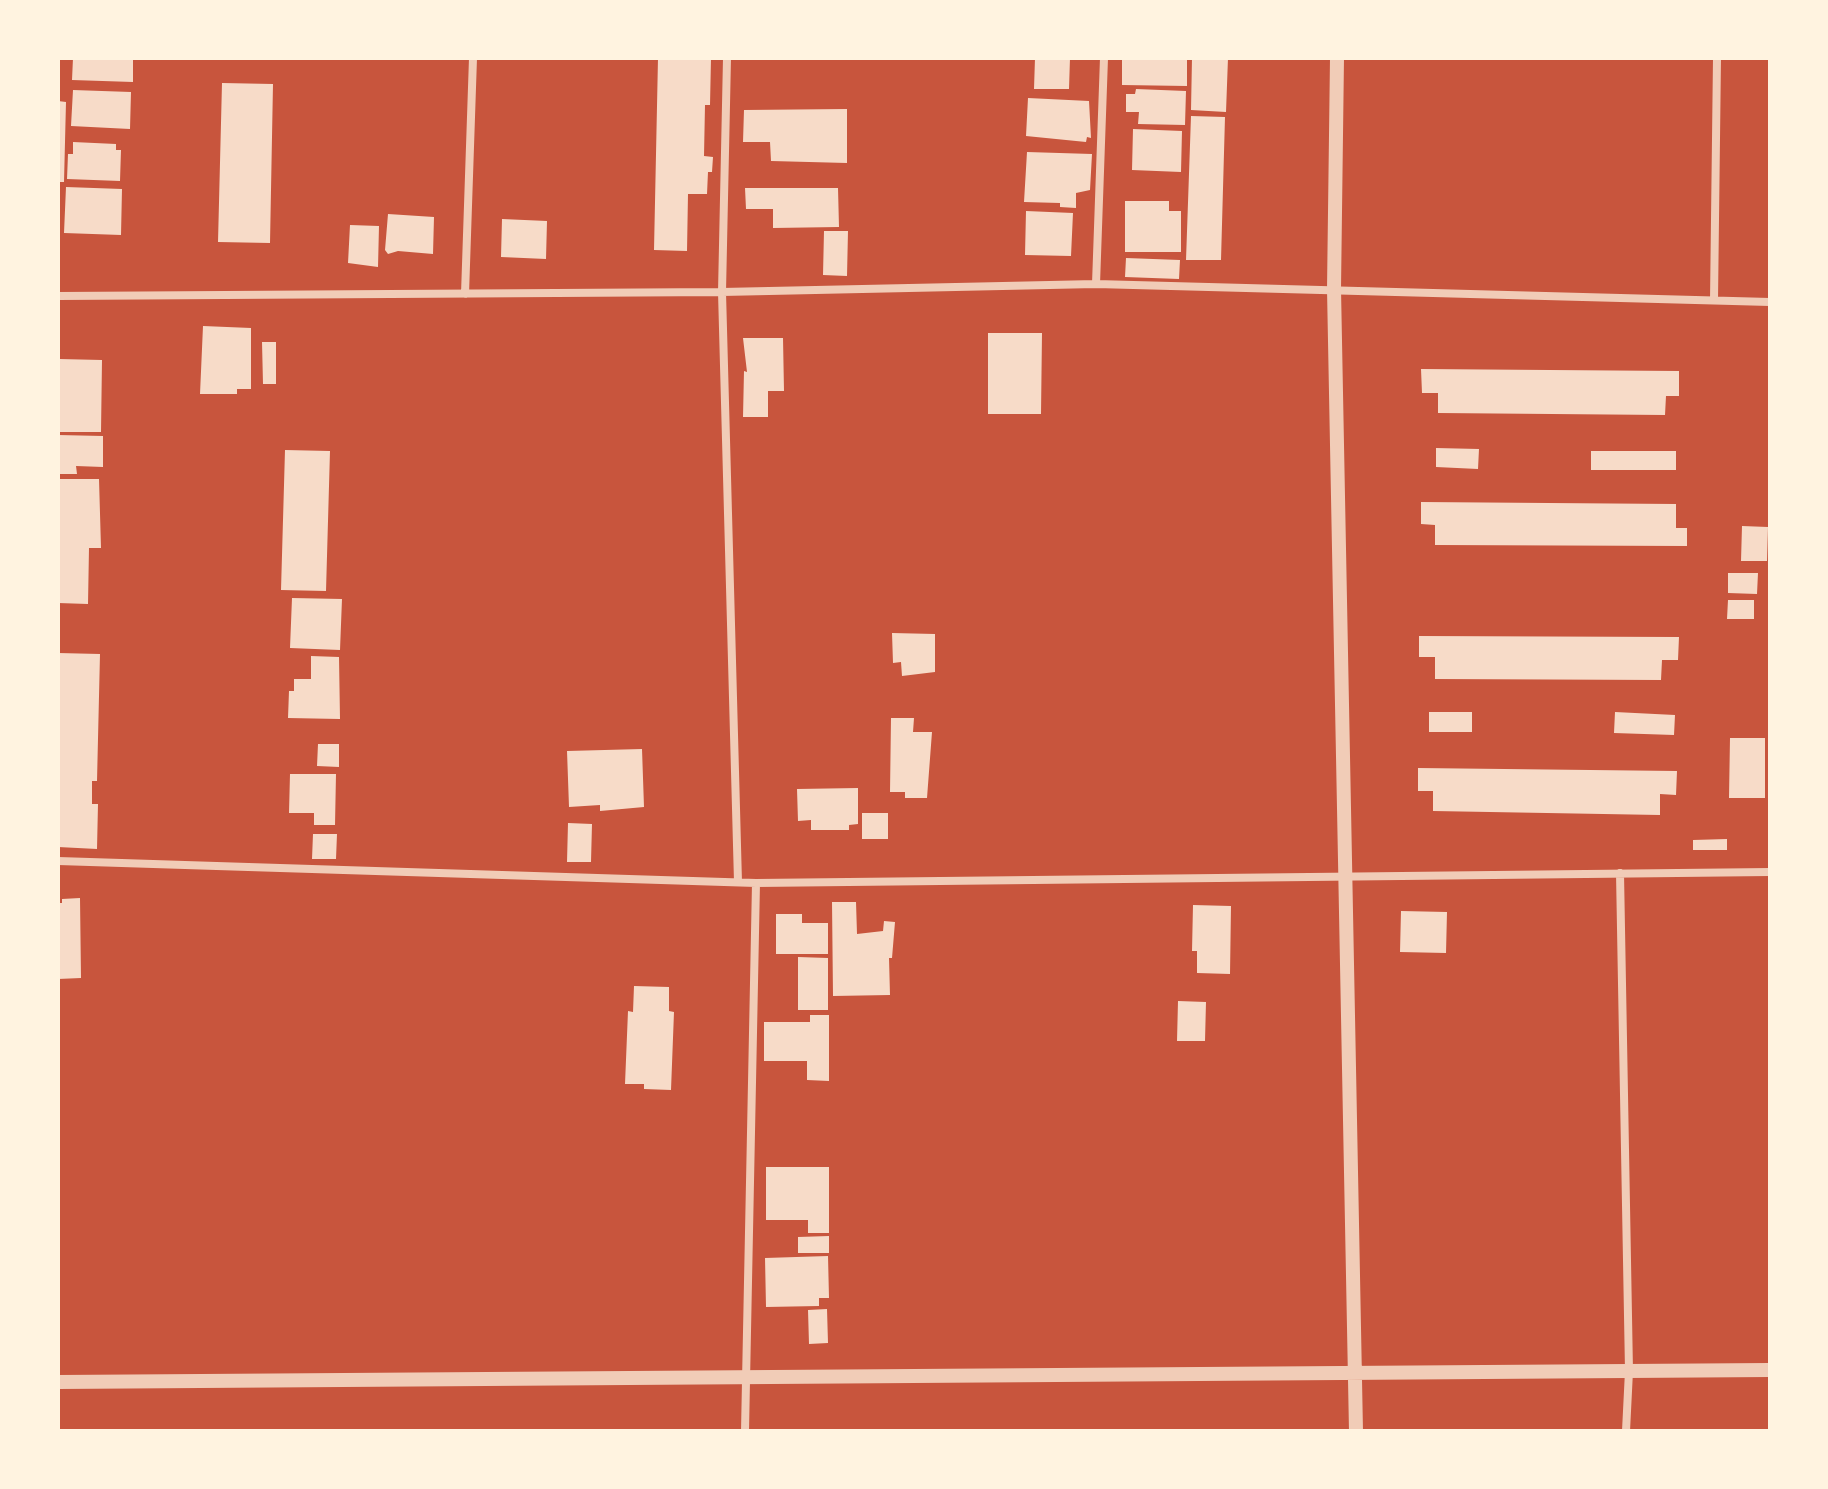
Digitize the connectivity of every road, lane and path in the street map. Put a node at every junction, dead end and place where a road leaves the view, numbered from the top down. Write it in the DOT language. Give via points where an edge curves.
graph roads {
  1 [pos="473,58"];
  2 [pos="727,58"];
  3 [pos="1104,58"];
  4 [pos="1337,58"];
  5 [pos="1717,58"];
  6 [pos="1096,284"];
  7 [pos="1334,289"];
  8 [pos="722,292"];
  9 [pos="465,294"];
  10 [pos="58,296"];
  11 [pos="1714,300"];
  12 [pos="1770,302"];
  13 [pos="58,861"];
  14 [pos="1770,872"];
  15 [pos="1620,873"];
  16 [pos="1348,876"];
  17 [pos="738,882"];
  18 [pos="756,883"];
  19 [pos="1770,1370"];
  20 [pos="1629,1371"];
  21 [pos="1357,1372"];
  22 [pos="746,1375"];
  23 [pos="58,1382"];
  24 [pos="745,1431"];
  25 [pos="1356,1431"];
  26 [pos="1626,1431"];
  1 -- 9 [label="street"];
  2 -- 8 [label="street"];
  3 -- 6 [label="street"];
  4 -- 7 [label="street"];
  5 -- 11 [label="street"];
  6 -- 7 [label="street"];
  6 -- 8 [label="street"];
  7 -- 11 [label="street"];
  7 -- 16 [label="street"];
  8 -- 9 [label="street"];
  8 -- 17 [label="street"];
  9 -- 10 [label="street"];
  11 -- 12 [label="street"];
  13 -- 17 [label="street"];
  14 -- 15 [label="street"];
  15 -- 16 [label="street"];
  15 -- 20 [label="street"];
  16 -- 18 [label="street"];
  16 -- 21 [label="street"];
  17 -- 18 [label="street"];
  18 -- 22 [label="street"];
  19 -- 20 [label="street"];
  20 -- 21 [label="street"];
  20 -- 26 [label="street"];
  21 -- 22 [label="street"];
  21 -- 25 [label="street"];
  22 -- 23 [label="street"];
  22 -- 24 [label="street"];
}
